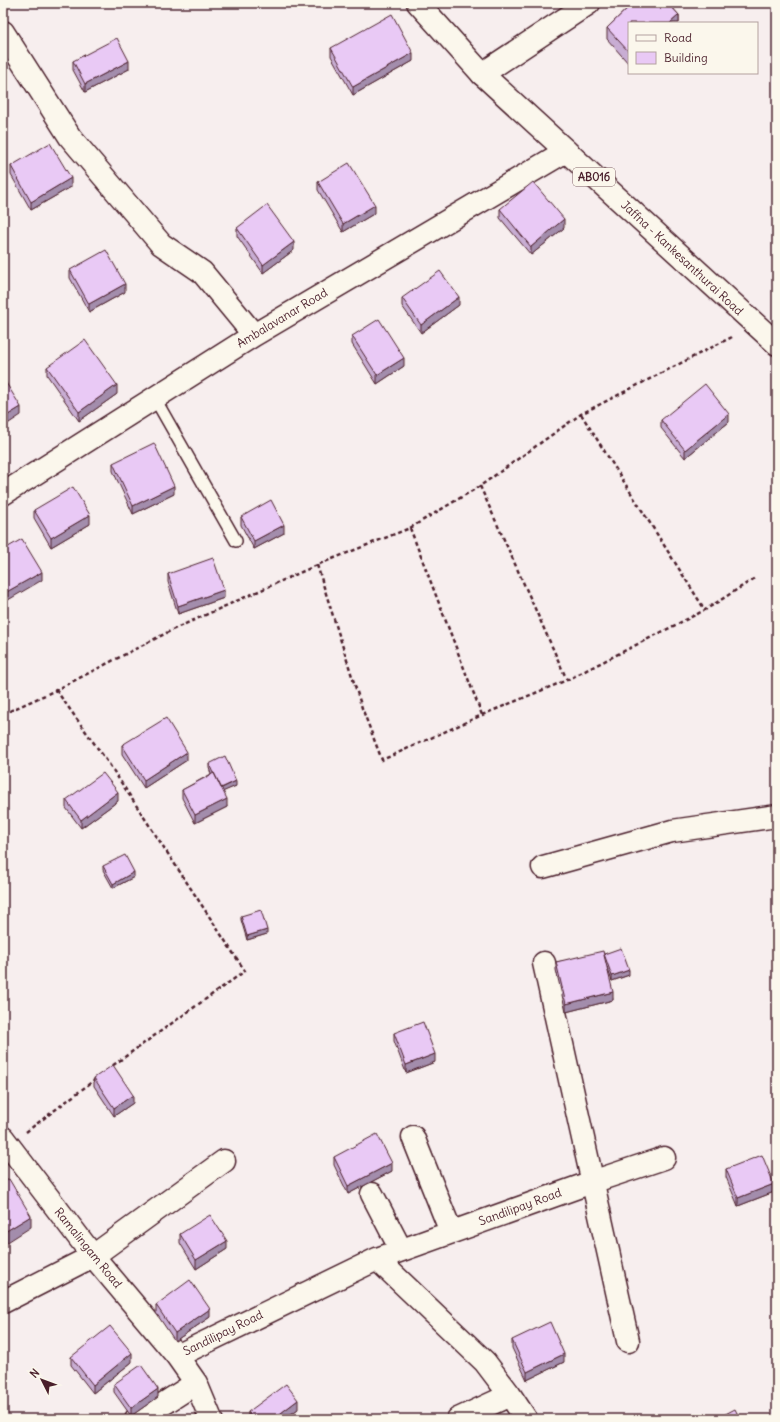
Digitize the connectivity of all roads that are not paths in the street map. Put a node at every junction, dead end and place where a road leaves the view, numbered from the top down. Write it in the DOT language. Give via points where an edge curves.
graph roads {
  1 [pos="418,3"];
  2 [pos="589,3"];
  3 [pos="3,32"];
  4 [pos="482,74"];
  5 [pos="566,151"];
  6 [pos="254,335"];
  7 [pos="776,340"];
  8 [pos="154,397"];
  9 [pos="3,494"];
  10 [pos="236,541"];
  11 [pos="777,816"];
  12 [pos="543,867"];
  13 [pos="544,963"];
  14 [pos="413,1137"];
  15 [pos="6,1142"];
  16 [pos="664,1158"];
  17 [pos="224,1161"];
  18 [pos="592,1182"];
  19 [pos="372,1194"];
  20 [pos="451,1232"];
  21 [pos="401,1250"];
  22 [pos="93,1256"];
  23 [pos="377,1259"];
  24 [pos="3,1302"];
  25 [pos="628,1341"];
  26 [pos="177,1356"];
  27 [pos="196,1383"];
  28 [pos="510,1395"];
  29 [pos="136,1419"];
  30 [pos="211,1419"];
  31 [pos="458,1419"];
  32 [pos="526,1419"];
  1 -- 4 [label="street, Jaffna - Kankesanthurai Road / AB016"];
  2 -- 4 [label="street"];
  3 -- 6 [label="street" via="70,138 162,244 202,272"];
  4 -- 5 [label="street, Jaffna - Kankesanthurai Road / AB016"];
  5 -- 6 [label="street, Ambalavanar Road"];
  5 -- 7 [label="street, Jaffna - Kankesanthurai Road / AB016" via="756,325"];
  6 -- 8 [label="street, Ambalavanar Road"];
  8 -- 9 [label="street, Ambalavanar Road"];
  8 -- 10 [label="lane"];
  11 -- 12 [label="street" via="672,831"];
  13 -- 18 [label="street"];
  14 -- 20 [label="street"];
  15 -- 22 [label="street, Ramalingam Road"];
  16 -- 18 [label="street, Sandilipay Road"];
  17 -- 22 [label="street"];
  18 -- 20 [label="street, Sandilipay Road"];
  18 -- 25 [label="street"];
  19 -- 21 [label="street"];
  20 -- 21 [label="street, Sandilipay Road"];
  21 -- 23 [label="street, Sandilipay Road"];
  22 -- 24 [label="street"];
  22 -- 26 [label="street, Ramalingam Road"];
  23 -- 26 [label="street, Sandilipay Road"];
  23 -- 28 [label="street" via="485,1362"];
  26 -- 27 [label="street, Ramalingam Road"];
  27 -- 29 [label="street"];
  27 -- 30 [label="street, Ramalingam Road"];
  28 -- 31 [label="street"];
  28 -- 32 [label="street"];
}
